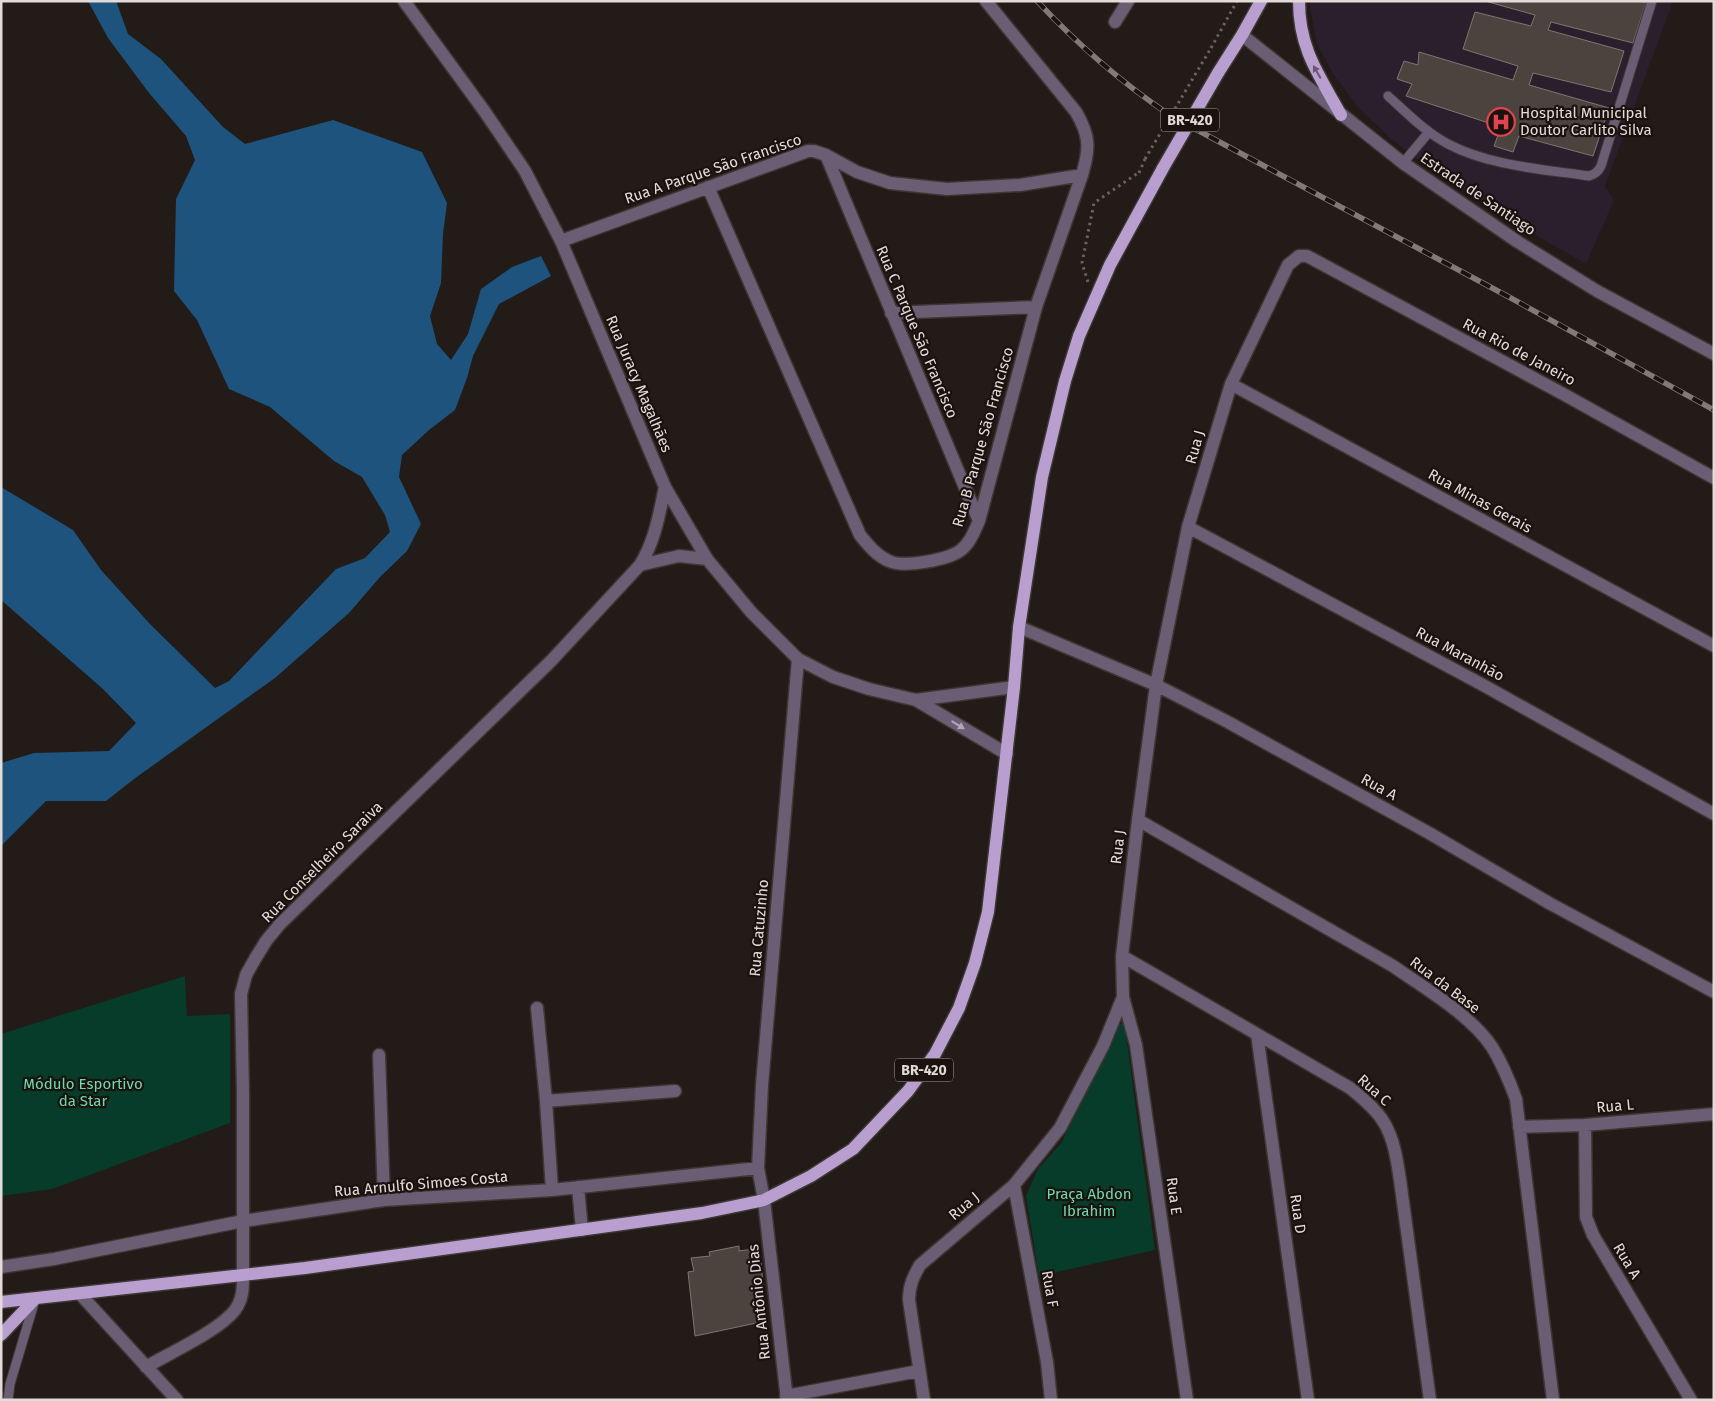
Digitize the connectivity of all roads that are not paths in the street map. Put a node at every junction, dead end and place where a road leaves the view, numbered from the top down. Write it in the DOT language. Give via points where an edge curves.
graph roads {
  1 [pos="404,1"];
  2 [pos="986,1"];
  3 [pos="1128,1"];
  4 [pos="1261,1"];
  5 [pos="1299,1"];
  6 [pos="1652,1"];
  7 [pos="1115,22"];
  8 [pos="1242,35"];
  9 [pos="1388,96"];
  10 [pos="1340,115"];
  11 [pos="1429,132"];
  12 [pos="826,155"];
  13 [pos="1403,163"];
  14 [pos="1082,175"];
  15 [pos="708,187"];
  16 [pos="561,241"];
  17 [pos="1307,256"];
  18 [pos="1036,307"];
  19 [pos="891,312"];
  20 [pos="1714,354"];
  21 [pos="1231,384"];
  22 [pos="1714,478"];
  23 [pos="666,487"];
  24 [pos="980,521"];
  25 [pos="1188,527"];
  26 [pos="707,559"];
  27 [pos="640,565"];
  28 [pos="1019,627"];
  29 [pos="1714,646"];
  30 [pos="798,659"];
  31 [pos="1156,686"];
  32 [pos="1014,687"];
  33 [pos="916,700"];
  34 [pos="1007,754"];
  35 [pos="1714,814"];
  36 [pos="1138,820"];
  37 [pos="1122,956"];
  38 [pos="1714,992"];
  39 [pos="1123,997"];
  40 [pos="537,1008"];
  41 [pos="1257,1034"];
  42 [pos="379,1055"];
  43 [pos="675,1091"];
  44 [pos="546,1101"];
  45 [pos="1714,1114"];
  46 [pos="1585,1125"];
  47 [pos="1519,1127"];
  48 [pos="758,1168"];
  49 [pos="1014,1185"];
  50 [pos="578,1187"];
  51 [pos="552,1190"];
  52 [pos="384,1200"];
  53 [pos="764,1200"];
  54 [pos="243,1221"];
  55 [pos="582,1230"];
  56 [pos="1,1266"];
  57 [pos="243,1276"];
  58 [pos="80,1294"];
  59 [pos="36,1299"];
  60 [pos="1,1302"];
  61 [pos="1,1335"];
  62 [pos="146,1367"];
  63 [pos="920,1371"];
  64 [pos="786,1398"];
  65 [pos="8,1400"];
  66 [pos="177,1400"];
  67 [pos="924,1400"];
  68 [pos="1051,1400"];
  69 [pos="1187,1400"];
  70 [pos="1308,1400"];
  71 [pos="1430,1400"];
  72 [pos="1553,1400"];
  73 [pos="1691,1400"];
  1 -- 16 [label="street, Rua Juracy Magalhães" via="525,171"];
  2 -- 14 [label="street, Rua B Parque São Francisco" via="1076,112 1088,143"];
  3 -- 7 [label="street"];
  4 -- 8 [label="main road, BR-420"];
  10 -- 5 [label="main road, one-way" via="1305,46 1299,21"];
  6 -- 11 [label="lane" via="1601,166 1596,173 1589,176 1490,160 1466,152"];
  8 -- 10 [label="street, Estrada de Santiago"];
  8 -- 28 [label="main road, BR-420, bridge" via="1110,265 1079,336 1042,477"];
  9 -- 11 [label="lane"];
  10 -- 13 [label="street, Estrada de Santiago"];
  11 -- 13 [label="lane"];
  12 -- 14 [label="street, Rua A Parque São Francisco" via="890,184 947,189 1020,185"];
  12 -- 15 [label="street, Rua A Parque São Francisco" via="808,151"];
  12 -- 19 [label="street, Rua C Parque São Francisco"];
  13 -- 20 [label="street, Estrada de Santiago" via="1518,242 1597,291"];
  14 -- 18 [label="street, Rua B Parque São Francisco"];
  15 -- 16 [label="street, Rua A Parque São Francisco"];
  15 -- 24 [label="street, Rua B Parque São Francisco" via="860,534 868,545 890,562 905,565 941,558 960,551 971,540"];
  16 -- 23 [label="street, Rua Juracy Magalhães"];
  17 -- 21 [label="street, Rua J" via="1298,256 1288,265"];
  17 -- 22 [label="street, Rua Rio de Janeiro"];
  18 -- 19 [label="street"];
  18 -- 24 [label="street, Rua B Parque São Francisco"];
  19 -- 24 [label="street, Rua C Parque São Francisco"];
  21 -- 25 [label="street, Rua J"];
  21 -- 29 [label="street, Rua Minas Gerais"];
  23 -- 26 [label="street, Rua Juracy Magalhães"];
  23 -- 27 [label="street, Rua Conselheiro Saraiva" via="655,534"];
  25 -- 31 [label="street, Rua J"];
  25 -- 35 [label="street, Rua Maranhão" via="1483,685"];
  26 -- 27 [label="street" via="679,556"];
  26 -- 30 [label="street, Rua Juracy Magalhães" via="751,612"];
  27 -- 54 [label="street, Rua Conselheiro Saraiva" via="551,661 280,924 255,959 241,994"];
  28 -- 31 [label="street, Rua A"];
  28 -- 32 [label="main road, BR-420"];
  30 -- 33 [label="street, Rua Juracy Magalhães" via="833,677"];
  30 -- 48 [label="street, Rua Catuzinho" via="762,1085"];
  31 -- 36 [label="street, Rua J"];
  31 -- 38 [label="street, Rua A" via="1235,726"];
  32 -- 33 [label="street"];
  32 -- 34 [label="main road, BR-420"];
  33 -- 34 [label="street, one-way"];
  34 -- 53 [label="main road, BR-420" via="988,912 960,1008 935,1054 908,1091 853,1149 811,1176"];
  36 -- 37 [label="street, Rua J"];
  36 -- 47 [label="street, Rua da Base" via="1393,966 1468,1021 1490,1045 1507,1074 1516,1099"];
  37 -- 39 [label="street, Rua J"];
  37 -- 41 [label="street, Rua C"];
  39 -- 49 [label="street, Rua J" via="1103,1046 1060,1128"];
  39 -- 69 [label="street, Rua E" via="1136,1045"];
  40 -- 44 [label="street"];
  41 -- 70 [label="street, Rua D"];
  41 -- 71 [label="street, Rua C" via="1350,1088 1383,1120 1394,1145 1400,1180"];
  42 -- 52 [label="street"];
  43 -- 44 [label="street"];
  44 -- 51 [label="street"];
  45 -- 46 [label="street, Rua L"];
  46 -- 47 [label="street, Rua L"];
  46 -- 73 [label="street, Rua A" via="1586,1217 1593,1236"];
  47 -- 72 [label="street, Rua da Base"];
  48 -- 50 [label="street, Rua Arnulfo Simoes Costa"];
  48 -- 53 [label="street, Rua Catuzinho"];
  49 -- 63 [label="street, Rua J" via="920,1265 914,1275 909,1286 909,1300"];
  49 -- 68 [label="street, Rua F" via="1047,1362"];
  50 -- 51 [label="street, Rua Arnulfo Simoes Costa"];
  50 -- 55 [label="street"];
  51 -- 52 [label="street, Rua Arnulfo Simoes Costa"];
  52 -- 54 [label="street, Rua Arnulfo Simoes Costa"];
  53 -- 55 [label="main road, BR-420" via="702,1213"];
  53 -- 64 [label="street, Rua Antônio Dias"];
  54 -- 56 [label="street, Rua Arnulfo Simoes Costa" via="54,1259"];
  54 -- 57 [label="street, Rua Conselheiro Saraiva"];
  55 -- 57 [label="main road, BR-420"];
  57 -- 58 [label="main road, BR-420"];
  57 -- 62 [label="street, Rua Conselheiro Saraiva" via="241,1299 223,1322"];
  58 -- 59 [label="main road, BR-420"];
  58 -- 62 [label="street"];
  59 -- 60 [label="main road"];
  59 -- 61 [label="main road"];
  59 -- 65 [label="lane"];
  62 -- 66 [label="street"];
  63 -- 64 [label="street"];
  63 -- 67 [label="street, Rua J"];
}
